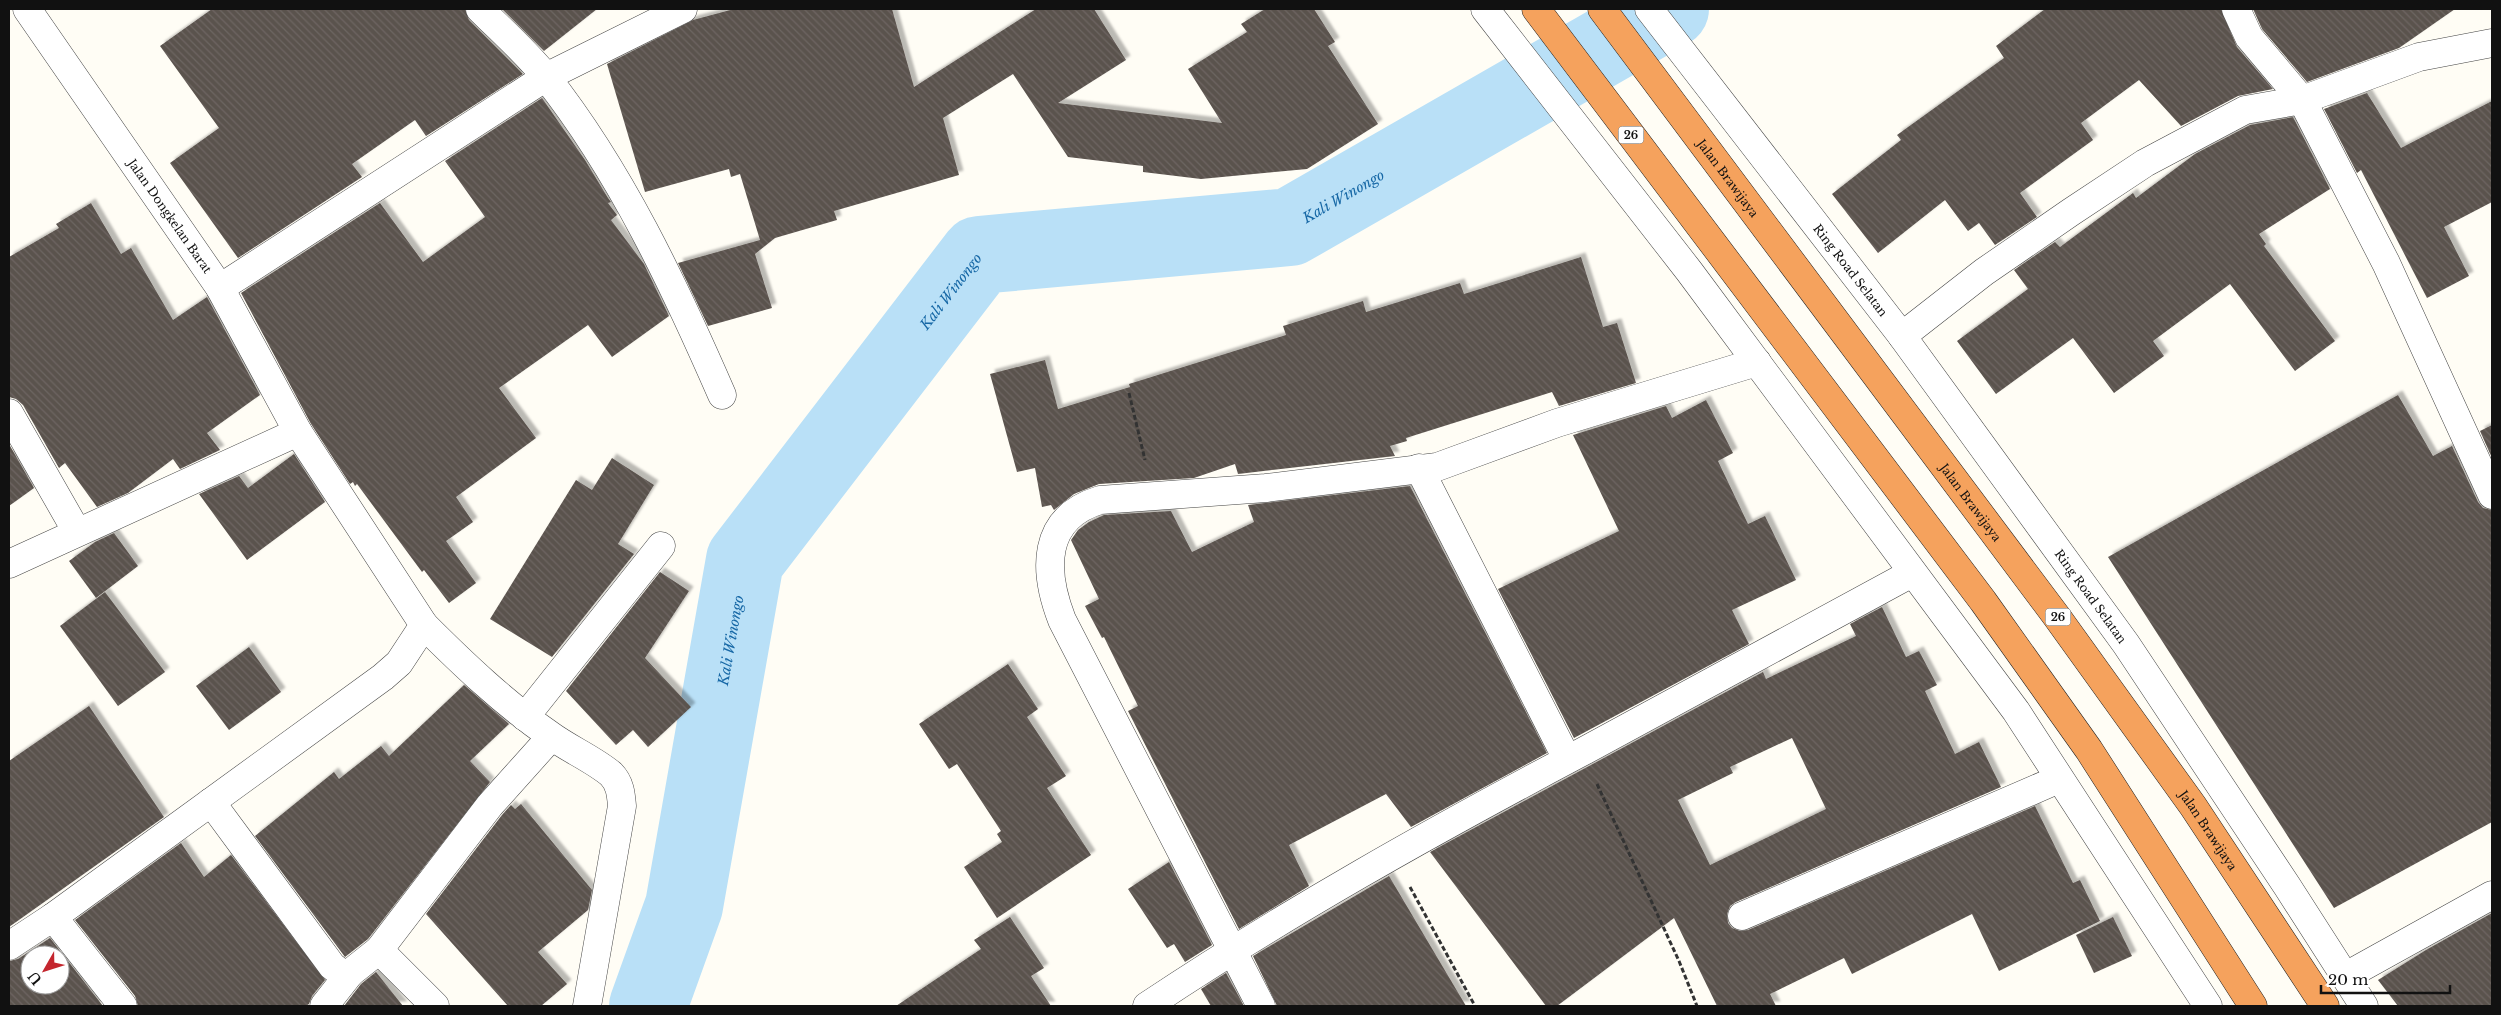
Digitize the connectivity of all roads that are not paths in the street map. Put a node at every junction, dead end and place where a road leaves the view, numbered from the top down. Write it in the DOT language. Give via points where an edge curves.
graph roads {
  1 [pos="27,9"];
  2 [pos="480,9"];
  3 [pos="682,9"];
  4 [pos="1485,9"];
  5 [pos="1536,9"];
  6 [pos="1602,9"];
  7 [pos="1649,9"];
  8 [pos="2236,9"];
  9 [pos="2492,43"];
  10 [pos="546,77"];
  11 [pos="2302,100"];
  12 [pos="220,288"];
  13 [pos="1902,336"];
  14 [pos="1757,362"];
  15 [pos="722,396"];
  16 [pos="9,413"];
  17 [pos="298,432"];
  18 [pos="1419,468"];
  19 [pos="2492,495"];
  20 [pos="78,532"];
  21 [pos="661,546"];
  22 [pos="9,564"];
  23 [pos="1912,573"];
  24 [pos="424,624"];
  25 [pos="525,717"];
  26 [pos="551,737"];
  27 [pos="1574,756"];
  28 [pos="2060,778"];
  29 [pos="211,802"];
  30 [pos="2492,895"];
  31 [pos="1742,916"];
  32 [pos="53,917"];
  33 [pos="9,946"];
  34 [pos="1233,949"];
  35 [pos="379,950"];
  36 [pos="350,973"];
  37 [pos="2346,976"];
  38 [pos="123,1006"];
  39 [pos="324,1006"];
  40 [pos="435,1006"];
  41 [pos="587,1006"];
  42 [pos="1147,1006"];
  43 [pos="1262,1006"];
  44 [pos="2208,1006"];
  45 [pos="2253,1006"];
  46 [pos="2325,1006"];
  47 [pos="2364,1006"];
  1 -- 12 [label="street, Jalan Dongkelan Barat"];
  2 -- 10 [label="street"];
  3 -- 10 [label="street"];
  4 -- 14 [label="street"];
  5 -- 45 [label="highway, 26" via="1983,601 2089,750"];
  6 -- 46 [label="highway, Jalan Brawijaya / 26" via="2058,617 2182,790"];
  7 -- 13 [label="street, Ring Road Selatan"];
  8 -- 11 [label="street" via="2249,37"];
  9 -- 11 [label="street" via="2419,57"];
  10 -- 12 [label="street"];
  10 -- 15 [label="street" via="625,198 680,300"];
  11 -- 13 [label="street" via="2245,110 2145,163 1984,272"];
  11 -- 19 [label="street" via="2386,263"];
  12 -- 17 [label="street, Jalan Dongkelan Barat"];
  13 -- 37 [label="street, Ring Road Selatan" via="2126,644"];
  14 -- 18 [label="street" via="1557,423 1437,466"];
  14 -- 23 [label="street"];
  16 -- 20 [label="street"];
  17 -- 20 [label="street"];
  17 -- 24 [label="street, Jalan Dongkelan Barat"];
  18 -- 27 [label="street"];
  18 -- 34 [label="street" via="1266,488 1100,500 1066,518 1056,532 1050,578 1062,620"];
  20 -- 22 [label="street"];
  21 -- 25 [label="street"];
  23 -- 27 [label="street"];
  23 -- 28 [label="street" via="2016,711"];
  24 -- 25 [label="street, Jalan Dongkelan Barat" via="456,657"];
  24 -- 29 [label="street" via="399,663 383,677"];
  25 -- 26 [label="street, Jalan Dongkelan Barat"];
  26 -- 35 [label="street" via="490,805"];
  26 -- 41 [label="street, Jalan Dongkelan Barat" via="611,775 620,788 622,806"];
  27 -- 34 [label="street" via="1393,855"];
  28 -- 31 [label="street"];
  28 -- 44 [label="street"];
  29 -- 32 [label="street"];
  29 -- 36 [label="street" via="332,966 341,973"];
  30 -- 37 [label="street"];
  32 -- 33 [label="street"];
  32 -- 38 [label="street"];
  34 -- 42 [label="street"];
  34 -- 43 [label="street"];
  35 -- 36 [label="street"];
  35 -- 40 [label="street"];
  36 -- 39 [label="street"];
  37 -- 47 [label="street, Ring Road Selatan"];
}
